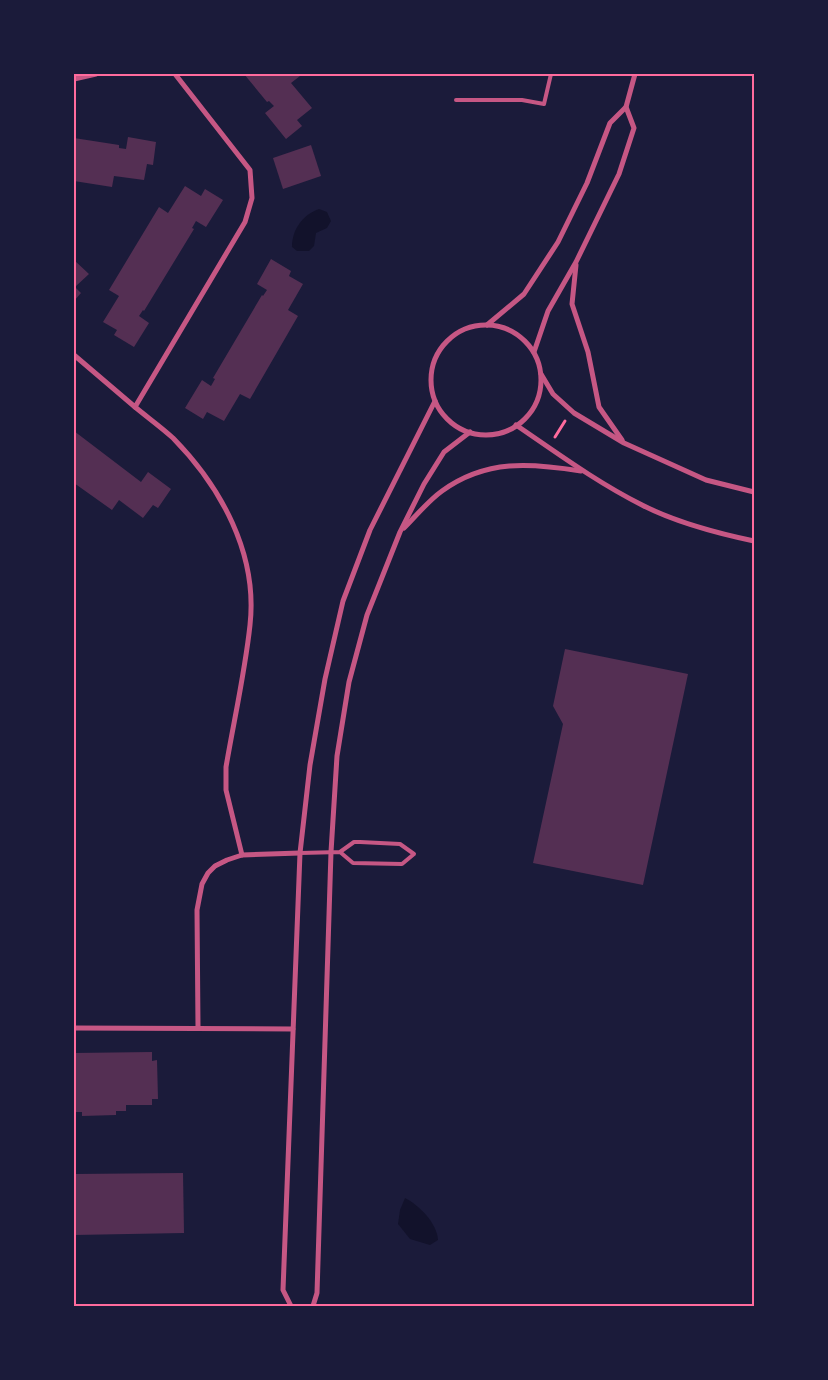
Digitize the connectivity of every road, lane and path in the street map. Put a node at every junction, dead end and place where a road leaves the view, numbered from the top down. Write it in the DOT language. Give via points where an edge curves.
graph roads {
  1 [pos="96,74"];
  2 [pos="175,74"];
  3 [pos="551,74"];
  4 [pos="634,74"];
  5 [pos="74,79"];
  6 [pos="456,100"];
  7 [pos="626,107"];
  8 [pos="576,262"];
  9 [pos="487,325"];
  10 [pos="534,352"];
  11 [pos="74,355"];
  12 [pos="540,372"];
  13 [pos="435,400"];
  14 [pos="135,406"];
  15 [pos="567,419"];
  16 [pos="516,425"];
  17 [pos="470,432"];
  18 [pos="555,437"];
  19 [pos="624,443"];
  20 [pos="583,471"];
  21 [pos="754,492"];
  22 [pos="400,532"];
  23 [pos="754,541"];
  24 [pos="331,852"];
  25 [pos="340,852"];
  26 [pos="300,853"];
  27 [pos="242,855"];
  28 [pos="198,1027"];
  29 [pos="74,1028"];
  30 [pos="293,1029"];
  31 [pos="290,1306"];
  32 [pos="313,1306"];
  1 -- 5 [label="street"];
  2 -- 14 [label="street" via="250,170 252,198 244,222"];
  3 -- 6 [label="lane" via="544,104 522,100"];
  4 -- 7 [label="street"];
  7 -- 8 [label="street" via="634,128 619,174"];
  7 -- 9 [label="street" via="610,122 587,183 558,242 524,294"];
  8 -- 10 [label="street" via="548,311"];
  8 -- 19 [label="street" via="572,304 588,352 599,406"];
  9 -- 10 [label="street" via="506,328 522,338"];
  9 -- 13 [label="street" via="457,332 436,355 431,370"];
  10 -- 12 [label="street"];
  11 -- 14 [label="street"];
  12 -- 16 [label="street" via="536,402"];
  12 -- 19 [label="street" via="553,394 574,412"];
  13 -- 17 [label="street" via="455,425"];
  13 -- 26 [label="street" via="370,530 343,602 310,765"];
  14 -- 27 [label="street" via="173,438 214,487 233,523 246,561 250,624 226,767 226,790"];
  15 -- 18 [label="path"];
  16 -- 17 [label="street" via="502,432"];
  16 -- 20 [label="street"];
  17 -- 22 [label="street" via="444,452"];
  19 -- 21 [label="street" via="706,480"];
  20 -- 22 [label="street" via="539,464 503,466 466,476 441,492"];
  20 -- 23 [label="street" via="643,506 709,531"];
  22 -- 24 [label="street" via="367,615 349,682 337,756"];
  24 -- 25 [label="lane"];
  24 -- 26 [label="lane"];
  24 -- 32 [label="street" via="317,1293"];
  25 -- 25 [label="lane" via="353,862 402,864 414,854 400,844 360,842 354,842"];
  26 -- 27 [label="street"];
  26 -- 30 [label="street"];
  27 -- 28 [label="street" via="215,866 198,896"];
  28 -- 29 [label="street"];
  28 -- 30 [label="street"];
  30 -- 31 [label="street" via="283,1290"];
}
